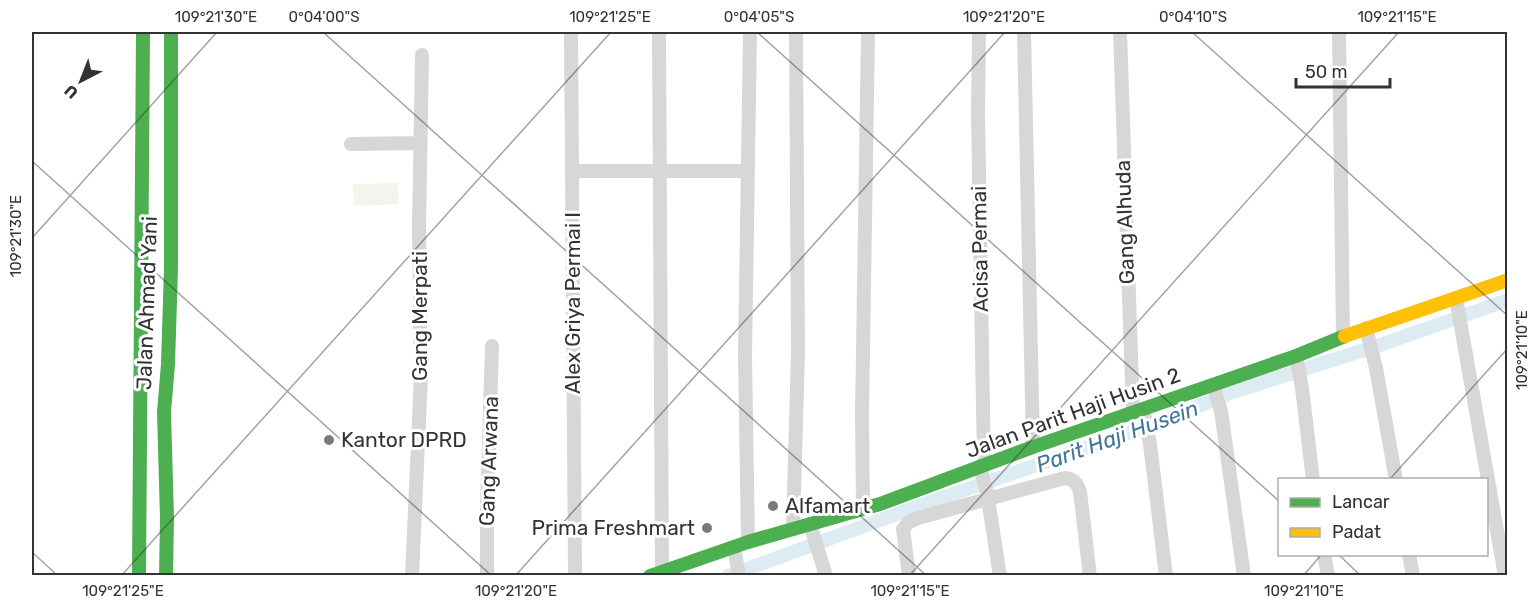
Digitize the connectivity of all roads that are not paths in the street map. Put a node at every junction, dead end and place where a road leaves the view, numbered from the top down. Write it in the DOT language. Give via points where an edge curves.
graph roads {
  1 [pos="143,32"];
  2 [pos="171,32"];
  3 [pos="571,32"];
  4 [pos="659,32"];
  5 [pos="750,32"];
  6 [pos="796,32"];
  7 [pos="868,32"];
  8 [pos="979,32"];
  9 [pos="1024,32"];
  10 [pos="1120,32"];
  11 [pos="1339,32"];
  12 [pos="422,56"];
  13 [pos="421,142"];
  14 [pos="351,144"];
  15 [pos="572,171"];
  16 [pos="748,171"];
  17 [pos="660,172"];
  18 [pos="156,261"];
  19 [pos="1508,280"];
  20 [pos="1456,302"];
  21 [pos="1366,331"];
  22 [pos="1343,338"];
  23 [pos="492,346"];
  24 [pos="1297,359"];
  25 [pos="1214,388"];
  26 [pos="1140,413"];
  27 [pos="1033,447"];
  28 [pos="982,470"];
  29 [pos="1313,478"];
  30 [pos="1396,478"];
  31 [pos="1487,478"];
  32 [pos="1488,482"];
  33 [pos="988,495"];
  34 [pos="863,508"];
  35 [pos="793,529"];
  36 [pos="812,529"];
  37 [pos="748,542"];
  38 [pos="1324,556"];
  39 [pos="1410,556"];
  40 [pos="737,564"];
  41 [pos="656,574"];
  42 [pos="140,576"];
  43 [pos="166,576"];
  44 [pos="412,576"];
  45 [pos="487,576"];
  46 [pos="575,576"];
  47 [pos="826,576"];
  48 [pos="909,576"];
  49 [pos="1000,576"];
  50 [pos="1090,576"];
  51 [pos="1166,576"];
  52 [pos="1244,576"];
  53 [pos="1328,576"];
  54 [pos="1413,576"];
  55 [pos="1505,576"];
  1 -- 18 [label="main road, Jalan Ahmad Yani"];
  2 -- 18 [label="main road, Jalan Ahmad Yani"];
  3 -- 15 [label="street, Alex Griya Permai I"];
  4 -- 17 [label="street"];
  5 -- 16 [label="street"];
  6 -- 35 [label="street" via="798,351"];
  7 -- 34 [label="street"];
  8 -- 28 [label="street, Acisa Permai"];
  9 -- 27 [label="street"];
  10 -- 26 [label="street, Gang Alhuda"];
  11 -- 22 [label="street"];
  12 -- 13 [label="street, Gang Merpati"];
  13 -- 14 [label="street"];
  13 -- 44 [label="street, Gang Merpati" via="421,376"];
  15 -- 17 [label="street"];
  15 -- 46 [label="street, Alex Griya Permai I"];
  16 -- 17 [label="street"];
  16 -- 37 [label="street" via="744,356"];
  17 -- 41 [label="street"];
  18 -- 42 [label="main road, Jalan Ahmad Yani"];
  18 -- 43 [label="main road, Jalan Ahmad Yani" via="168,364 164,412"];
  19 -- 20 [label="main road, Jalan Parit Haji Husin 2"];
  20 -- 21 [label="main road, Jalan Parit Haji Husin 2"];
  20 -- 31 [label="street"];
  21 -- 22 [label="main road, Jalan Parit Haji Husin 2"];
  21 -- 30 [label="street"];
  22 -- 24 [label="main road, Jalan Parit Haji Husin 2"];
  23 -- 45 [label="street, Gang Arwana"];
  24 -- 25 [label="main road, Jalan Parit Haji Husin 2"];
  24 -- 29 [label="street"];
  25 -- 26 [label="main road, Jalan Parit Haji Husin 2"];
  25 -- 52 [label="street" via="1221,411"];
  26 -- 27 [label="main road, Jalan Parit Haji Husin 2"];
  26 -- 51 [label="street, Gang Alhuda" via="1149,444"];
  27 -- 28 [label="main road, Jalan Parit Haji Husin 2"];
  28 -- 33 [label="street, Acisa Permai"];
  28 -- 34 [label="main road, Jalan Parit Haji Husin 2"];
  32 -- 55 [label="street"];
  33 -- 48 [label="street" via="909,522 903,529"];
  33 -- 49 [label="street, Acisa Permai"];
  33 -- 50 [label="street" via="1072,479 1080,492"];
  34 -- 36 [label="main road, Jalan Parit Haji Husin 2"];
  35 -- 36 [label="main road, Jalan Parit Haji Husin 2"];
  35 -- 37 [label="main road, Jalan Parit Haji Husin 2"];
  36 -- 47 [label="street"];
  37 -- 40 [label="main road, Jalan Parit Haji Husin 2"];
  38 -- 53 [label="street"];
  39 -- 54 [label="street"];
  40 -- 41 [label="main road, Jalan Parit Haji Husin 2"];
}
